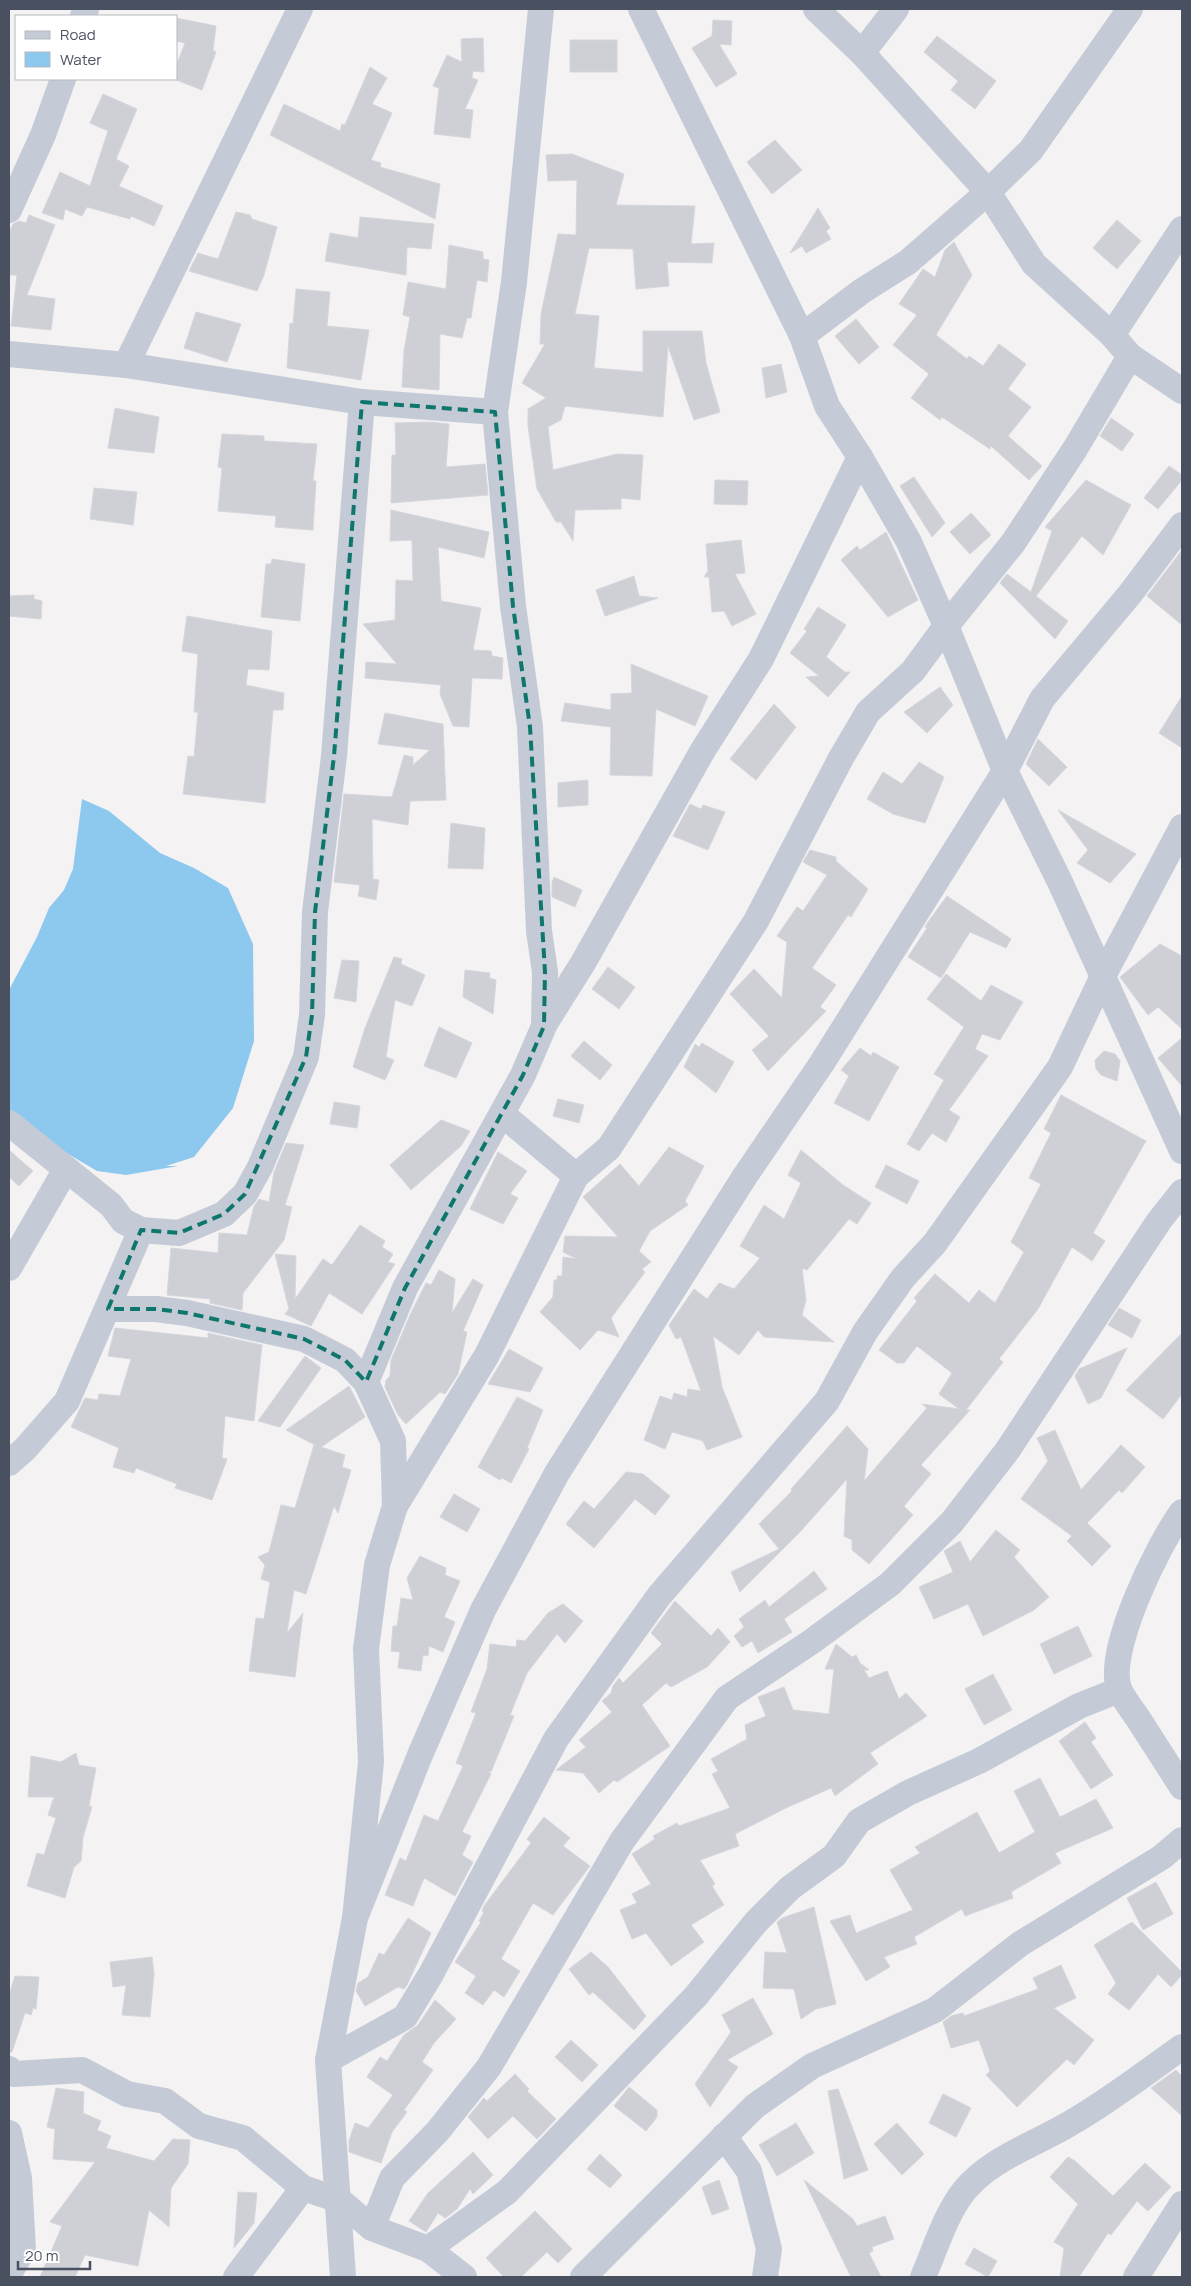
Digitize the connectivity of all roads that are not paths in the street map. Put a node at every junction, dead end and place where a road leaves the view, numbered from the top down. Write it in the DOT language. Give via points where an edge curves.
graph roads {
  1 [pos="300,9"];
  2 [pos="541,9"];
  3 [pos="641,9"];
  4 [pos="816,9"];
  5 [pos="896,9"];
  6 [pos="1130,9"];
  7 [pos="862,53"];
  8 [pos="63,80"];
  9 [pos="988,192"];
  10 [pos="9,210"];
  11 [pos="1182,230"];
  12 [pos="1112,335"];
  13 [pos="802,336"];
  14 [pos="9,354"];
  15 [pos="1130,356"];
  16 [pos="126,365"];
  17 [pos="1182,391"];
  18 [pos="362,402"];
  19 [pos="495,412"];
  20 [pos="860,457"];
  21 [pos="1182,525"];
  22 [pos="946,626"];
  23 [pos="1005,771"];
  24 [pos="1182,827"];
  25 [pos="1102,978"];
  26 [pos="544,1026"];
  27 [pos="502,1114"];
  28 [pos="9,1123"];
  29 [pos="1182,1151"];
  30 [pos="66,1169"];
  31 [pos="576,1176"];
  32 [pos="1182,1192"];
  33 [pos="141,1230"];
  34 [pos="9,1268"];
  35 [pos="108,1310"];
  36 [pos="366,1382"];
  37 [pos="9,1463"];
  38 [pos="395,1506"];
  39 [pos="1182,1512"];
  40 [pos="1119,1690"];
  41 [pos="1182,1787"];
  42 [pos="1182,1840"];
  43 [pos="355,1918"];
  44 [pos="1182,2047"];
  45 [pos="328,2060"];
  46 [pos="10,2078"];
  47 [pos="9,2133"];
  48 [pos="724,2136"];
  49 [pos="304,2188"];
  50 [pos="338,2200"];
  51 [pos="1182,2204"];
  52 [pos="372,2228"];
  53 [pos="428,2248"];
  54 [pos="9,2274"];
  55 [pos="236,2277"];
  56 [pos="343,2277"];
  57 [pos="464,2277"];
  58 [pos="583,2277"];
  59 [pos="765,2277"];
  60 [pos="923,2277"];
  61 [pos="1136,2277"];
  1 -- 16 [label="street"];
  2 -- 19 [label="street" via="514,282"];
  3 -- 13 [label="street"];
  4 -- 7 [label="street"];
  5 -- 7 [label="street"];
  6 -- 9 [label="street" via="1031,150"];
  7 -- 9 [label="street"];
  8 -- 10 [label="street" via="44,135"];
  9 -- 12 [label="street" via="1034,264"];
  9 -- 13 [label="street" via="908,262 862,291"];
  11 -- 12 [label="street"];
  12 -- 15 [label="street"];
  13 -- 20 [label="street" via="827,406"];
  14 -- 16 [label="street"];
  15 -- 17 [label="street"];
  15 -- 22 [label="street" via="1075,449 1013,543"];
  16 -- 18 [label="street"];
  18 -- 19 [label="street"];
  18 -- 33 [label="street" via="334,756 315,912 312,1015 306,1057 260,1167 245,1194 224,1214 179,1233"];
  19 -- 26 [label="street" via="512,606 530,727 539,931 545,972"];
  20 -- 22 [label="street" via="909,542"];
  20 -- 26 [label="street" via="761,659 703,750"];
  21 -- 23 [label="street" via="1130,594 1042,699"];
  22 -- 23 [label="street"];
  22 -- 31 [label="street" via="913,671 868,712 756,921 609,1148"];
  23 -- 25 [label="street" via="1060,882"];
  23 -- 43 [label="street" via="822,1063 724,1208 557,1474 483,1610 420,1755"];
  24 -- 25 [label="street"];
  25 -- 29 [label="street"];
  25 -- 45 [label="street" via="1060,1067 935,1243 903,1278 876,1317 828,1401 659,1596 556,1739 431,1974 405,2016"];
  26 -- 27 [label="street"];
  27 -- 31 [label="street"];
  27 -- 36 [label="street" via="405,1288"];
  28 -- 30 [label="street"];
  30 -- 33 [label="street" via="111,1205 124,1221"];
  30 -- 34 [label="street"];
  31 -- 38 [label="street" via="487,1355"];
  32 -- 52 [label="street" via="1153,1229 1007,1451 952,1522 890,1584 812,1642 727,1698 622,1840 489,2067 437,2132 392,2178"];
  33 -- 35 [label="street"];
  35 -- 36 [label="street" via="172,1311 304,1339 345,1360"];
  35 -- 37 [label="street" via="67,1401"];
  36 -- 38 [label="street" via="393,1442"];
  38 -- 43 [label="street" via="376,1565 366,1649 371,1762"];
  39 -- 40 [label="street" via="1144,1581 1125,1630 1118,1668"];
  40 -- 41 [label="street"];
  40 -- 53 [label="street" via="1078,1706 859,1821 834,1856 790,1888 756,1922 696,1996 507,2192"];
  42 -- 48 [label="street" via="1162,1857 1020,1944 935,2010 812,2066 782,2085"];
  43 -- 45 [label="street"];
  44 -- 60 [label="street" via="1070,2124 978,2177 963,2192 947,2221"];
  45 -- 50 [label="street"];
  46 -- 49 [label="street" via="82,2070 127,2094 165,2101 199,2126 243,2138"];
  47 -- 54 [label="street" via="19,2178 23,2250"];
  48 -- 58 [label="street"];
  48 -- 59 [label="street" via="749,2171 769,2249"];
  49 -- 50 [label="street"];
  49 -- 55 [label="street"];
  50 -- 52 [label="street"];
  50 -- 56 [label="street"];
  51 -- 61 [label="street"];
  52 -- 53 [label="street"];
  53 -- 57 [label="street"];
}
